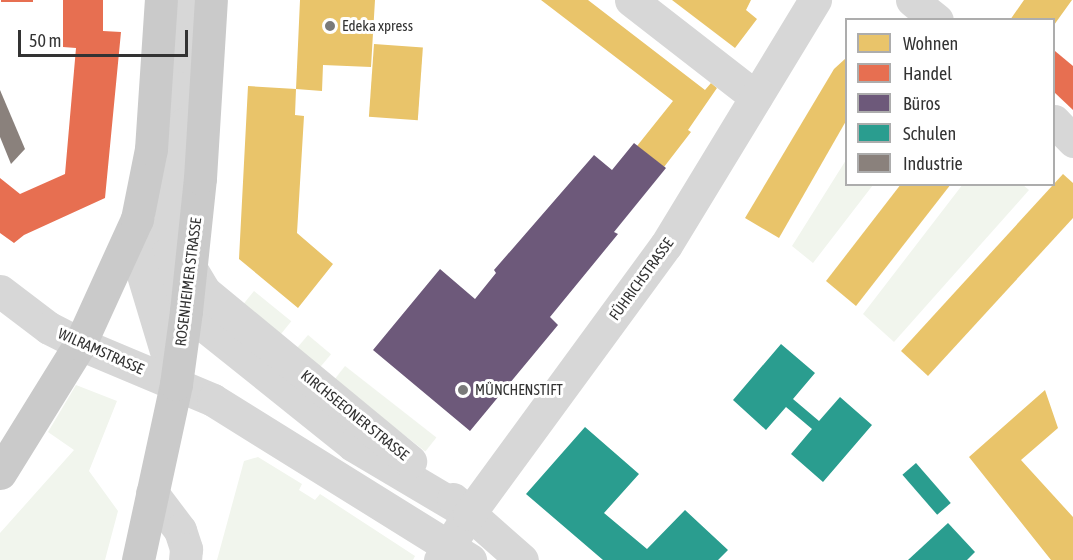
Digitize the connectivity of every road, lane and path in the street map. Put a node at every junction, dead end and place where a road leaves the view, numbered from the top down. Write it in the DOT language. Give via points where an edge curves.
graph roads {
  1 [pos="162,0"];
  2 [pos="185,0"];
  3 [pos="211,0"];
  4 [pos="632,0"];
  5 [pos="815,0"];
  6 [pos="912,0"];
  7 [pos="934,18"];
  8 [pos="181,88"];
  9 [pos="756,97"];
  10 [pos="1055,124"];
  11 [pos="1073,141"];
  12 [pos="151,149"];
  13 [pos="137,219"];
  14 [pos="191,269"];
  15 [pos="0,291"];
  16 [pos="186,311"];
  17 [pos="80,344"];
  18 [pos="176,384"];
  19 [pos="0,473"];
  20 [pos="152,493"];
  21 [pos="469,514"];
  22 [pos="453,555"];
  23 [pos="138,560"];
  24 [pos="185,560"];
  25 [pos="522,560"];
  1 -- 12 [label="main road"];
  2 -- 8 [label="street"];
  3 -- 14 [label="main road, ROSENHEIMER STRASSE"];
  4 -- 9 [label="street"];
  5 -- 9 [label="street, FÜHRICHSTRASSE"];
  6 -- 7 [label="street"];
  8 -- 12 [label="street"];
  8 -- 16 [label="street" via="183,135 165,255 174,294"];
  9 -- 21 [label="street, FÜHRICHSTRASSE" via="666,245"];
  10 -- 11 [label="street"];
  12 -- 13 [label="main road"];
  13 -- 17 [label="main road"];
  13 -- 18 [label="street" via="137,255"];
  14 -- 16 [label="main road, ROSENHEIMER STRASSE"];
  14 -- 21 [label="street, KIRCHSEEONER STRASSE" via="205,292 430,477"];
  15 -- 17 [label="street, WILRAMSTRASSE" via="49,328"];
  16 -- 18 [label="main road, ROSENHEIMER STRASSE"];
  16 -- 21 [label="street" via="353,445"];
  17 -- 18 [label="street, WILRAMSTRASSE"];
  17 -- 19 [label="main road"];
  18 -- 20 [label="main road, ROSENHEIMER STRASSE"];
  18 -- 22 [label="street" via="213,400"];
  20 -- 23 [label="main road, ROSENHEIMER STRASSE"];
  20 -- 24 [label="street" via="180,530"];
  21 -- 22 [label="street, FÜHRICHSTRASSE"];
  21 -- 25 [label="street, KIRCHSEEONER STRASSE"];
}
